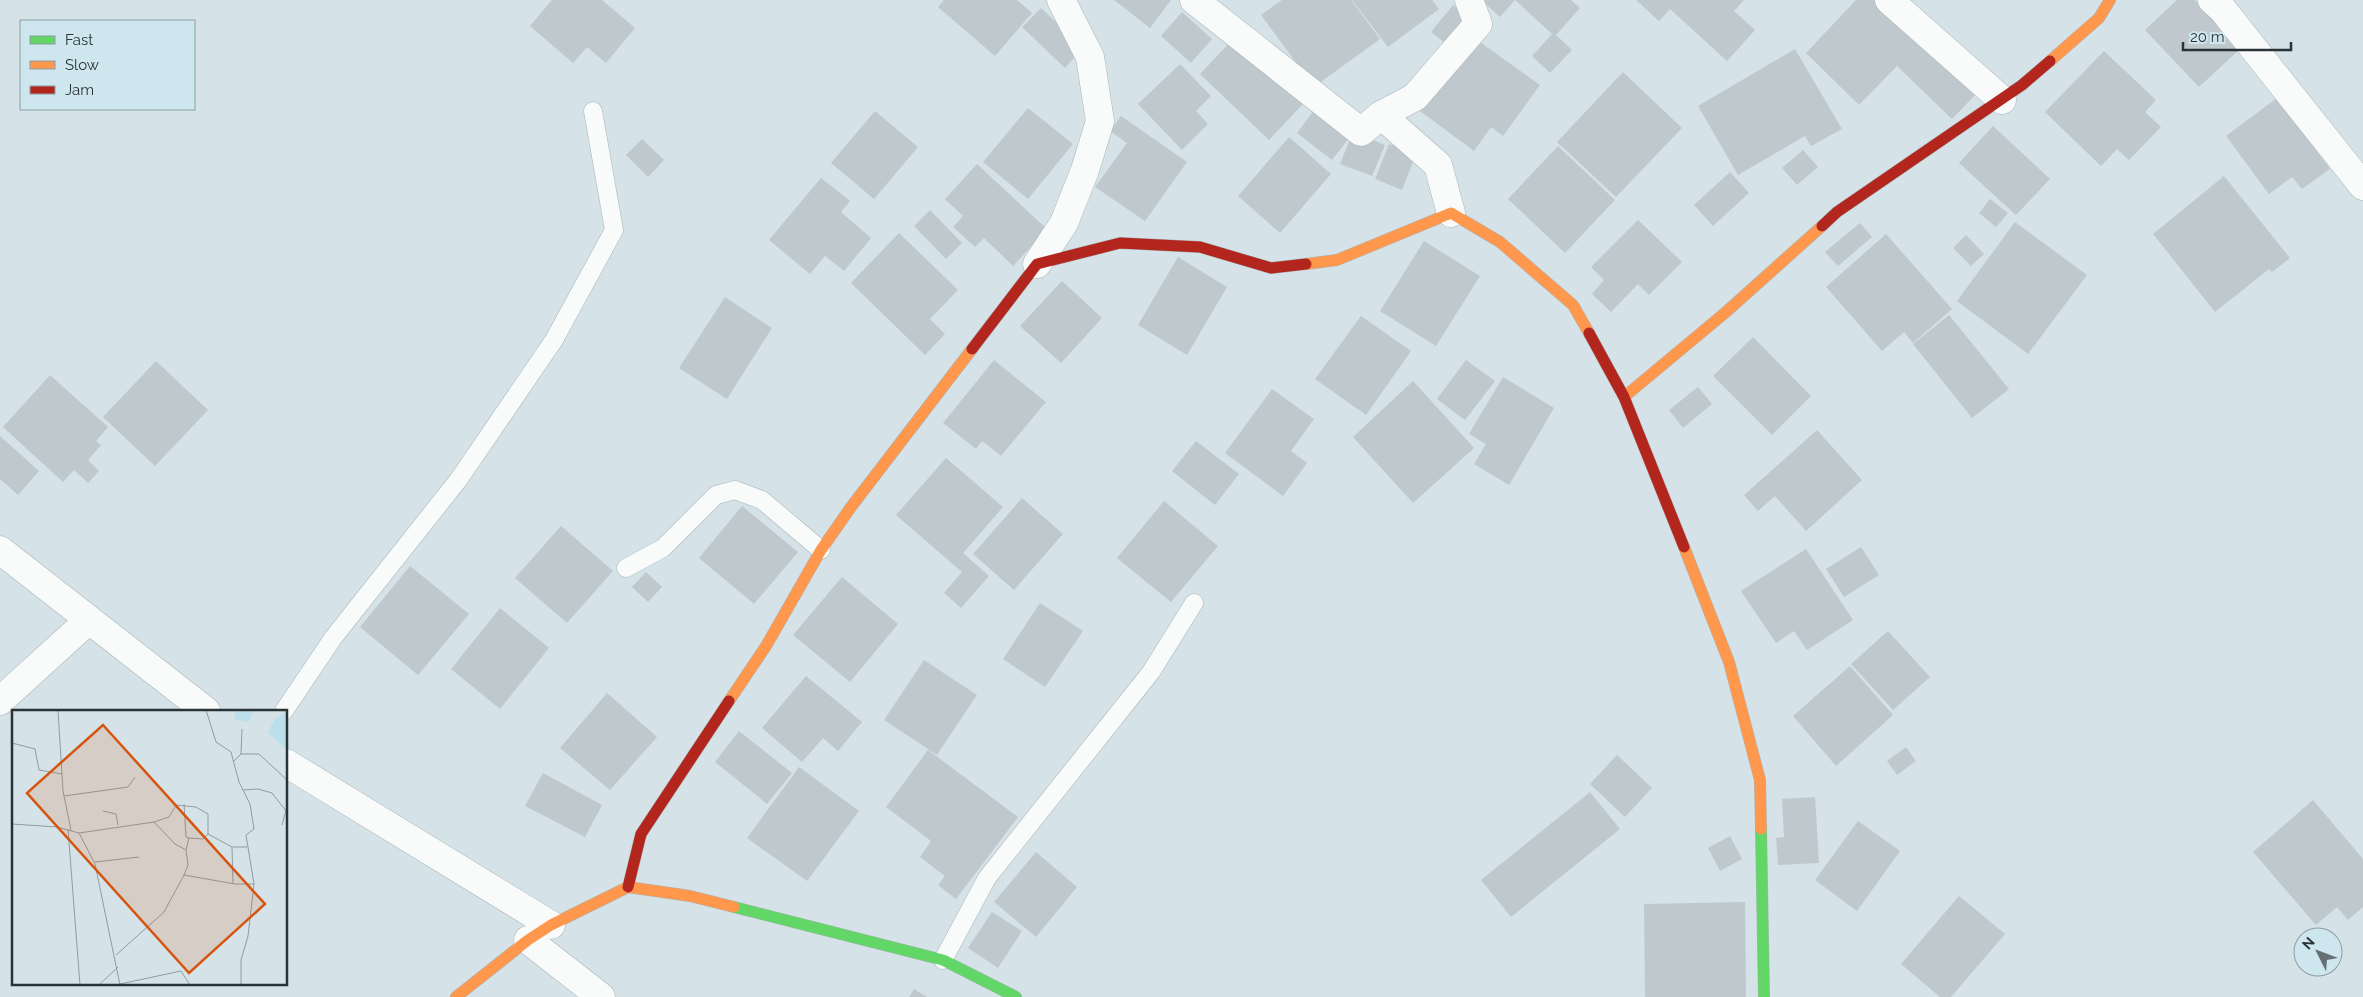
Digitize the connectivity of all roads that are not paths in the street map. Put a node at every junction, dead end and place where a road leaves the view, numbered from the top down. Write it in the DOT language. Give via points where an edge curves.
graph roads {
  1 [pos="1061,0"];
  2 [pos="1194,0"];
  3 [pos="1469,0"];
  4 [pos="1889,0"];
  5 [pos="2110,0"];
  6 [pos="2212,0"];
  7 [pos="2002,100"];
  8 [pos="593,111"];
  9 [pos="1381,115"];
  10 [pos="2363,186"];
  11 [pos="1452,213"];
  12 [pos="1037,264"];
  13 [pos="1624,397"];
  14 [pos="0,550"];
  15 [pos="821,550"];
  16 [pos="626,568"];
  17 [pos="1194,603"];
  18 [pos="90,620"];
  19 [pos="0,701"];
  20 [pos="205,710"];
  21 [pos="285,710"];
  22 [pos="288,764"];
  23 [pos="628,887"];
  24 [pos="551,925"];
  25 [pos="528,940"];
  26 [pos="943,960"];
  27 [pos="456,997"];
  28 [pos="601,997"];
  29 [pos="1016,997"];
  30 [pos="1764,997"];
  1 -- 12 [label="street" via="1090,57 1100,121 1064,223"];
  2 -- 9 [label="street" via="1361,132"];
  3 -- 9 [label="street" via="1478,24 1415,97"];
  4 -- 7 [label="street"];
  5 -- 7 [label="street" via="2099,18"];
  6 -- 10 [label="street"];
  7 -- 13 [label="street" via="1837,212 1726,312"];
  8 -- 21 [label="lane" via="614,230 554,340 460,479 333,638"];
  9 -- 11 [label="street" via="1438,165"];
  11 -- 12 [label="street" via="1337,260 1272,268 1200,247 1120,243"];
  11 -- 13 [label="street" via="1500,242 1573,305"];
  12 -- 15 [label="street" via="850,507"];
  13 -- 30 [label="street" via="1729,662 1760,780"];
  14 -- 18 [label="street"];
  15 -- 16 [label="lane" via="762,500 735,490 716,495 663,548"];
  15 -- 23 [label="street" via="766,646 641,834"];
  17 -- 26 [label="lane" via="1151,672 987,878"];
  18 -- 19 [label="street"];
  18 -- 20 [label="street"];
  22 -- 24 [label="street"];
  23 -- 24 [label="street"];
  23 -- 26 [label="street" via="690,896"];
  24 -- 25 [label="street"];
  25 -- 27 [label="street"];
  25 -- 28 [label="street"];
  26 -- 29 [label="street"];
}
